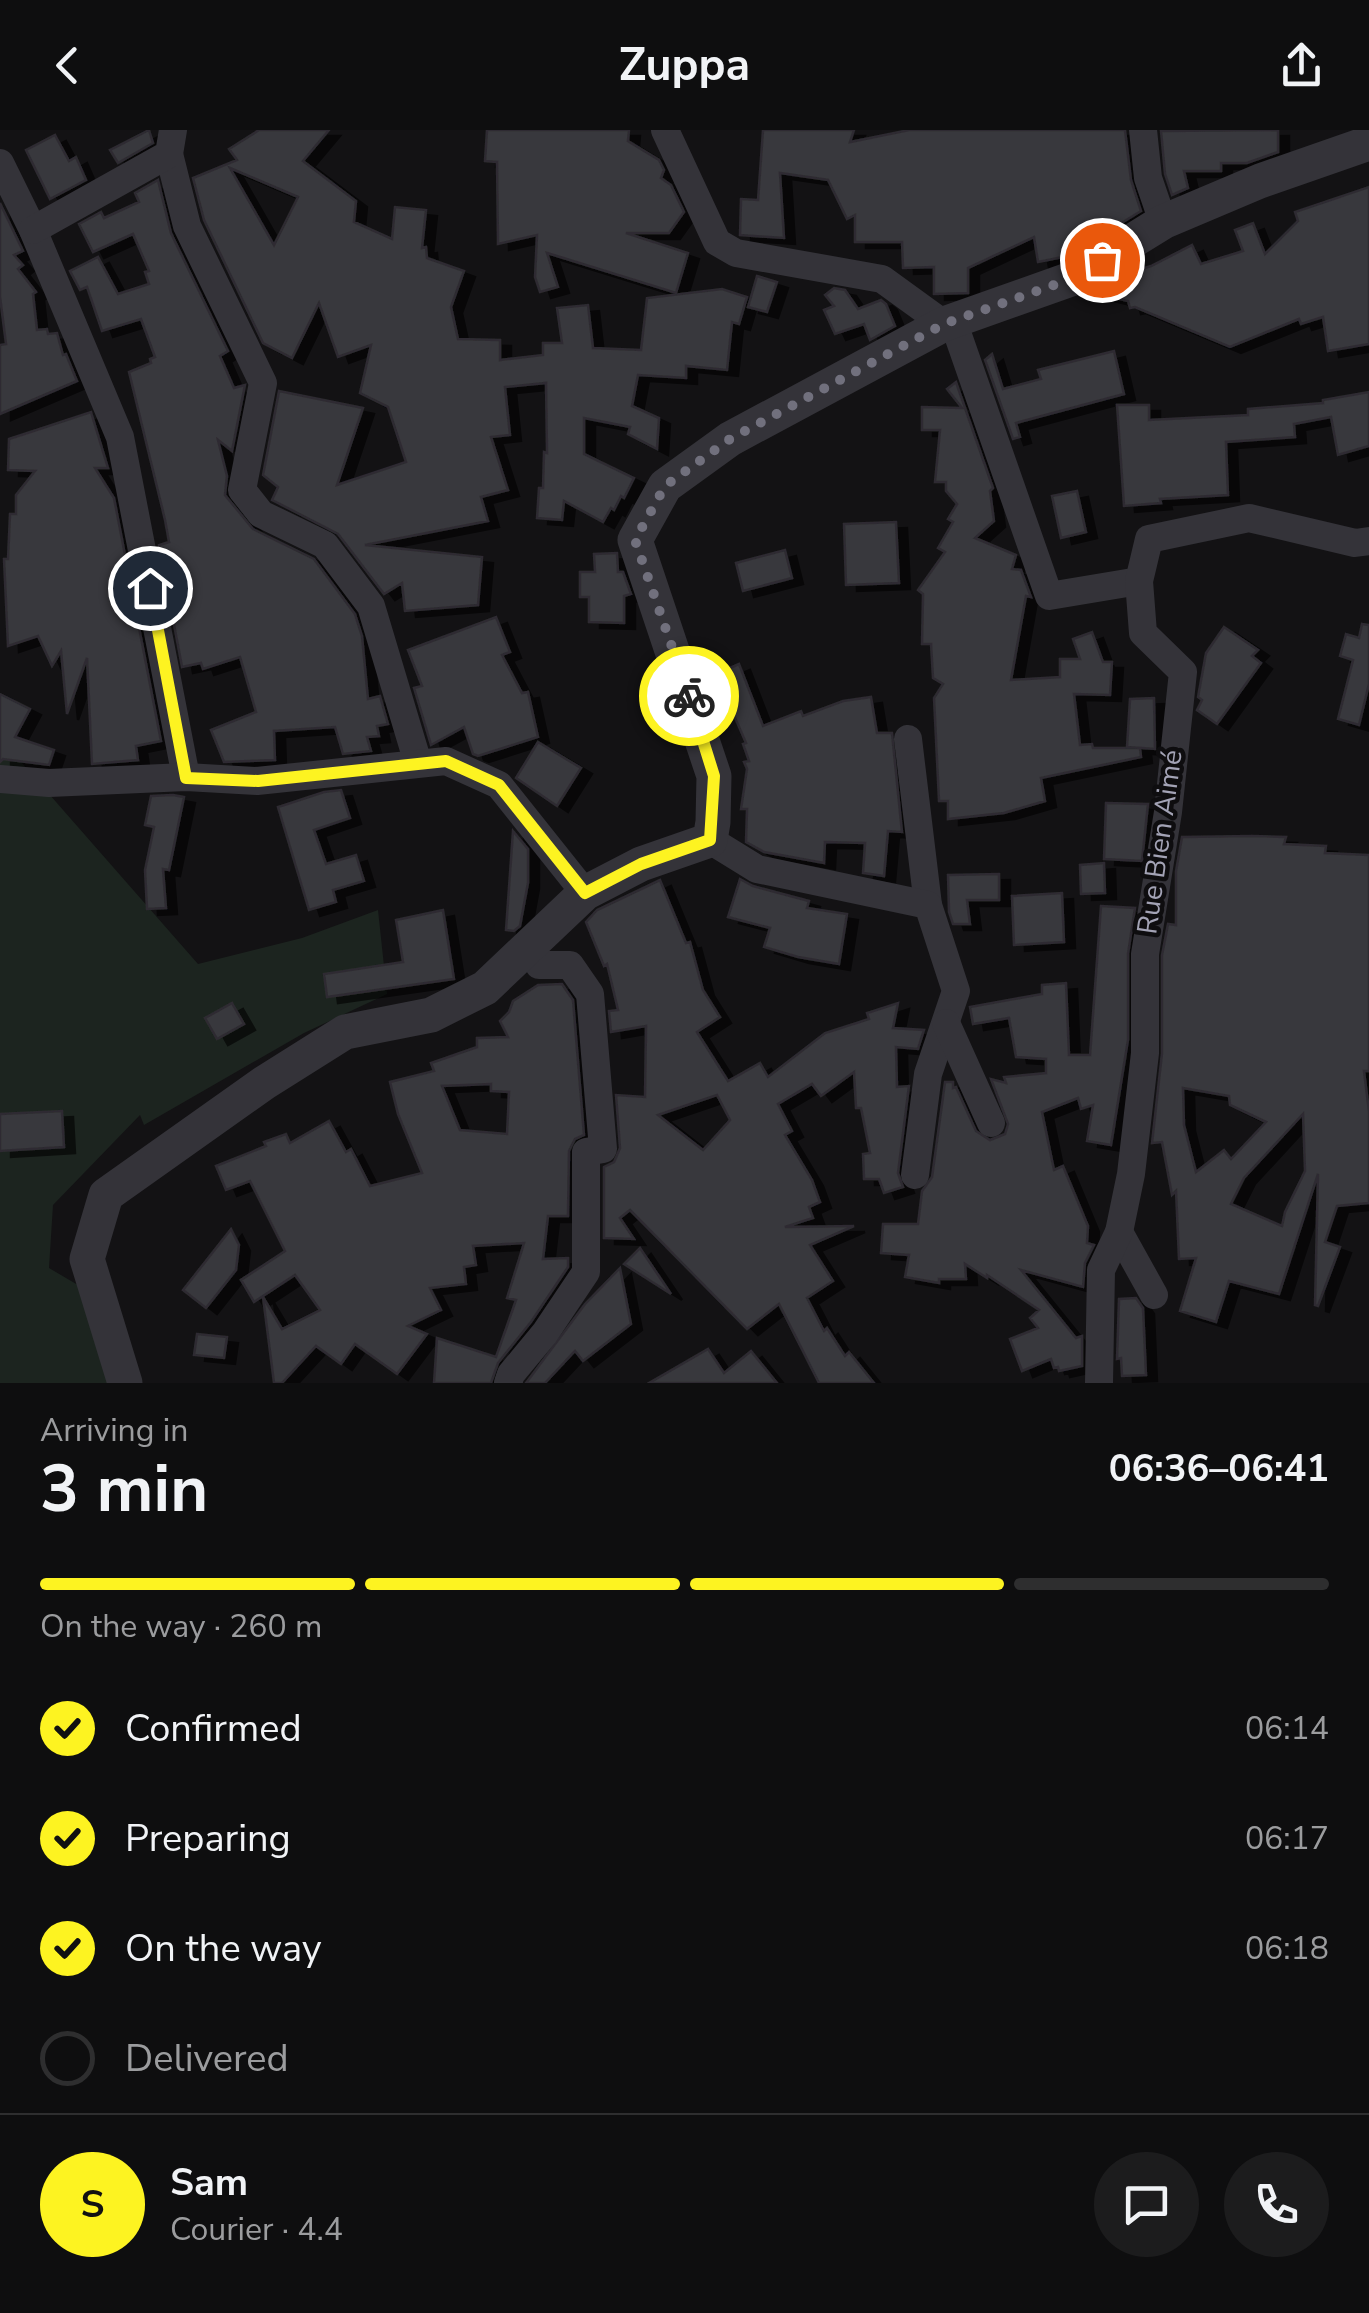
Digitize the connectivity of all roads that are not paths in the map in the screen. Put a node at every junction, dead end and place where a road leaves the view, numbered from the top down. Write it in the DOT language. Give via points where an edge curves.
graph roads {
  1 [pos="665,130"];
  2 [pos="1144,130"];
  3 [pos="171,142"];
  4 [pos="1369,143"];
  5 [pos="0,163"];
  6 [pos="1164,222"];
  7 [pos="33,230"];
  8 [pos="948,323"];
  9 [pos="1369,541"];
  10 [pos="1139,582"];
  11 [pos="908,739"];
  12 [pos="418,763"];
  13 [pos="0,778"];
  14 [pos="186,778"];
  15 [pos="710,840"];
  16 [pos="585,893"];
  17 [pos="928,905"];
  18 [pos="528,944"];
  19 [pos="946,1023"];
  20 [pos="991,1123"];
  21 [pos="916,1174"];
  22 [pos="1119,1232"];
  23 [pos="1154,1295"];
  24 [pos="125,1383"];
  25 [pos="508,1383"];
  26 [pos="1099,1383"];
  1 -- 8 [label="street" via="717,242 736,253 882,278"];
  2 -- 6 [label="street" via="1148,178"];
  3 -- 7 [label="street"];
  3 -- 12 [label="street" via="188,226 264,383 242,490 261,514 325,545 371,606"];
  4 -- 6 [label="street"];
  5 -- 7 [label="street"];
  6 -- 8 [label="street" via="1071,279"];
  7 -- 14 [label="street" via="120,437"];
  8 -- 10 [label="street" via="1049,596"];
  8 -- 15 [label="street" via="730,439 665,486 635,540 714,776"];
  9 -- 10 [label="street, Rue Bien Aimé" via="1249,518 1150,539"];
  10 -- 22 [label="street, Rue Bien Aimé" via="1143,634 1183,672 1145,954 1145,1054"];
  11 -- 17 [label="street"];
  12 -- 14 [label="street" via="258,781"];
  12 -- 16 [label="street" via="446,761 499,785"];
  13 -- 14 [label="street"];
  15 -- 16 [label="street"];
  15 -- 17 [label="street" via="758,869"];
  16 -- 18 [label="street"];
  17 -- 19 [label="street" via="956,991"];
  18 -- 24 [label="street" via="486,988 431,1015 345,1032 106,1195 88,1258"];
  18 -- 25 [label="street" via="539,965 570,965 590,994 603,1149 586,1152 586,1272"];
  19 -- 20 [label="street"];
  19 -- 21 [label="street" via="928,1074"];
  22 -- 23 [label="street"];
  22 -- 26 [label="street, Rue Bien Aimé" via="1101,1270"];
}
